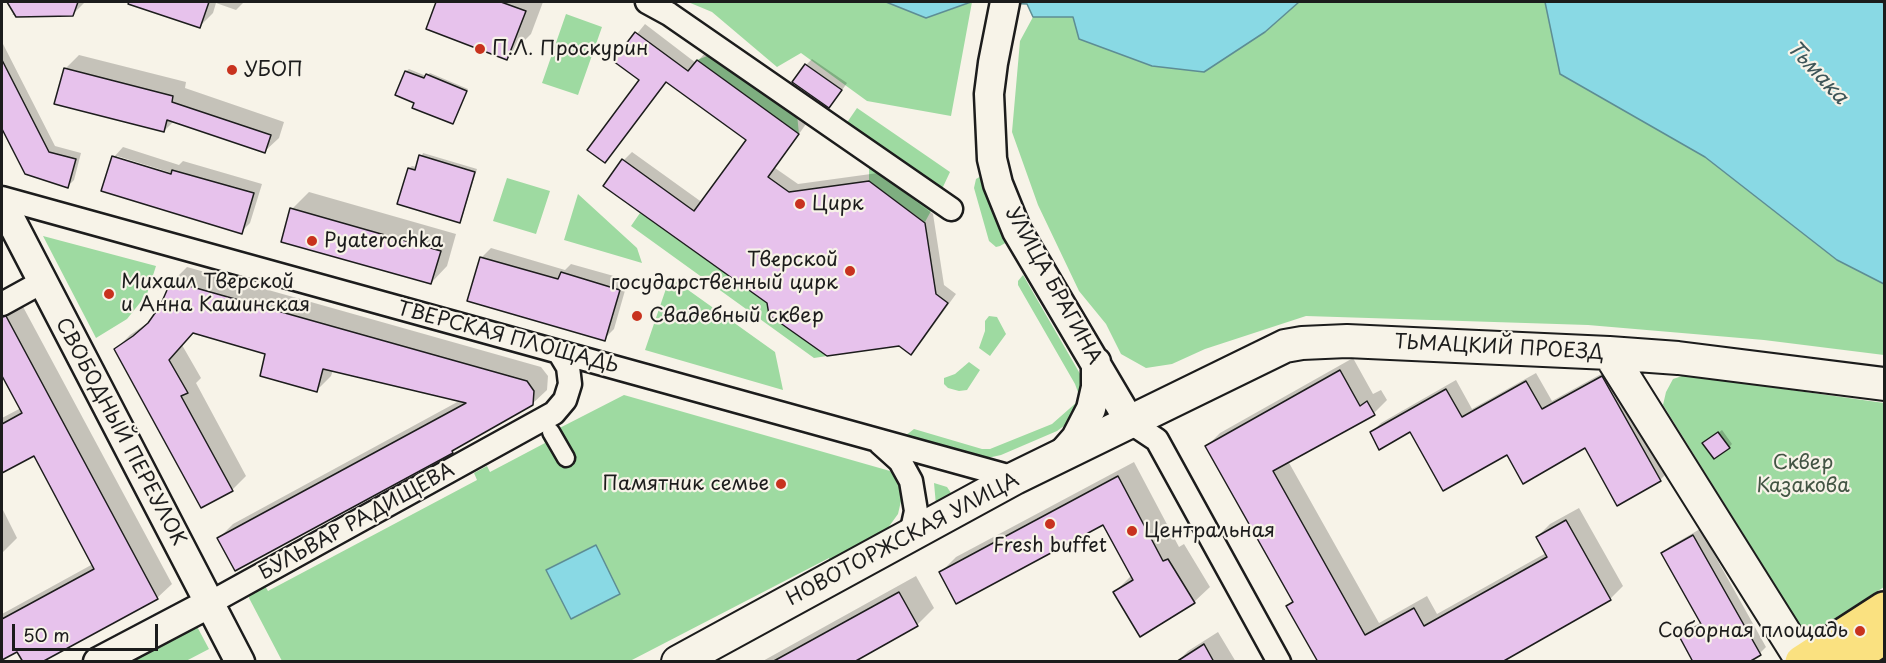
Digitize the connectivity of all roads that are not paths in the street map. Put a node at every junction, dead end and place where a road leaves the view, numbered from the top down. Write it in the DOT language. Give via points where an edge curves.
graph roads {
  1 [pos="647,2"];
  2 [pos="1005,2"];
  3 [pos="2,201"];
  4 [pos="951,209"];
  5 [pos="42,282"];
  6 [pos="2,304"];
  7 [pos="559,352"];
  8 [pos="1610,353"];
  9 [pos="1678,358"];
  10 [pos="1096,362"];
  11 [pos="1884,384"];
  12 [pos="1647,412"];
  13 [pos="1130,422"];
  14 [pos="551,432"];
  15 [pos="878,441"];
  16 [pos="1062,454"];
  17 [pos="566,458"];
  18 [pos="1015,478"];
  19 [pos="911,534"];
  20 [pos="210,603"];
  21 [pos="1884,609"];
  22 [pos="1884,637"];
  23 [pos="229,658"];
  24 [pos="1803,661"];
  25 [pos="98,662"];
  26 [pos="678,662"];
  27 [pos="1279,662"];
  28 [pos="1845,662"];
  1 -- 4 [label="street"];
  2 -- 10 [label="street, УЛИЦА БРАГИНА" via="989,87 992,159 998,184 1017,231"];
  3 -- 5 [label="street, СВОБОДНЫЙ ПЕРЕУЛОК"];
  3 -- 7 [label="street, ТВЕРСКАЯ ПЛОЩАДЬ"];
  5 -- 6 [label="street"];
  5 -- 20 [label="street, СВОБОДНЫЙ ПЕРЕУЛОК"];
  7 -- 15 [label="street, ТВЕРСКАЯ ПЛОЩАДЬ"];
  7 -- 20 [label="street, БУЛЬВАР РАДИЩЕВА" via="568,367 570,384 565,400 554,413"];
  8 -- 9 [label="main road, ТЬМАЦКИЙ ПРОЕЗД"];
  8 -- 12 [label="main road"];
  8 -- 13 [label="main road, ТЬМАЦКИЙ ПРОЕЗД" via="1347,341 1302,343 1276,349"];
  9 -- 11 [label="main road, ТЬМАЦКИЙ ПРОЕЗД"];
  9 -- 12 [label="main road" via="1655,376 1648,390"];
  10 -- 13 [label="street, УЛИЦА БРАГИНА"];
  10 -- 16 [label="street" via="1091,409 1076,438"];
  12 -- 24 [label="main road"];
  13 -- 16 [label="main road, НОВОТОРЖСКАЯ УЛИЦА"];
  13 -- 27 [label="street" via="1157,440"];
  14 -- 17 [label="street"];
  15 -- 18 [label="street, ТВЕРСКАЯ ПЛОЩАДЬ"];
  15 -- 19 [label="street" via="895,455 911,481 915,511"];
  16 -- 18 [label="main road, НОВОТОРЖСКАЯ УЛИЦА"];
  18 -- 19 [label="main road, НОВОТОРЖСКАЯ УЛИЦА"];
  19 -- 26 [label="main road, НОВОТОРЖСКАЯ УЛИЦА"];
  20 -- 23 [label="street, СВОБОДНЫЙ ПЕРЕУЛОК"];
  20 -- 25 [label="street, БУЛЬВАР РАДИЩЕВА"];
  21 -- 24 [label="main road"];
  22 -- 28 [label="main road"];
}
